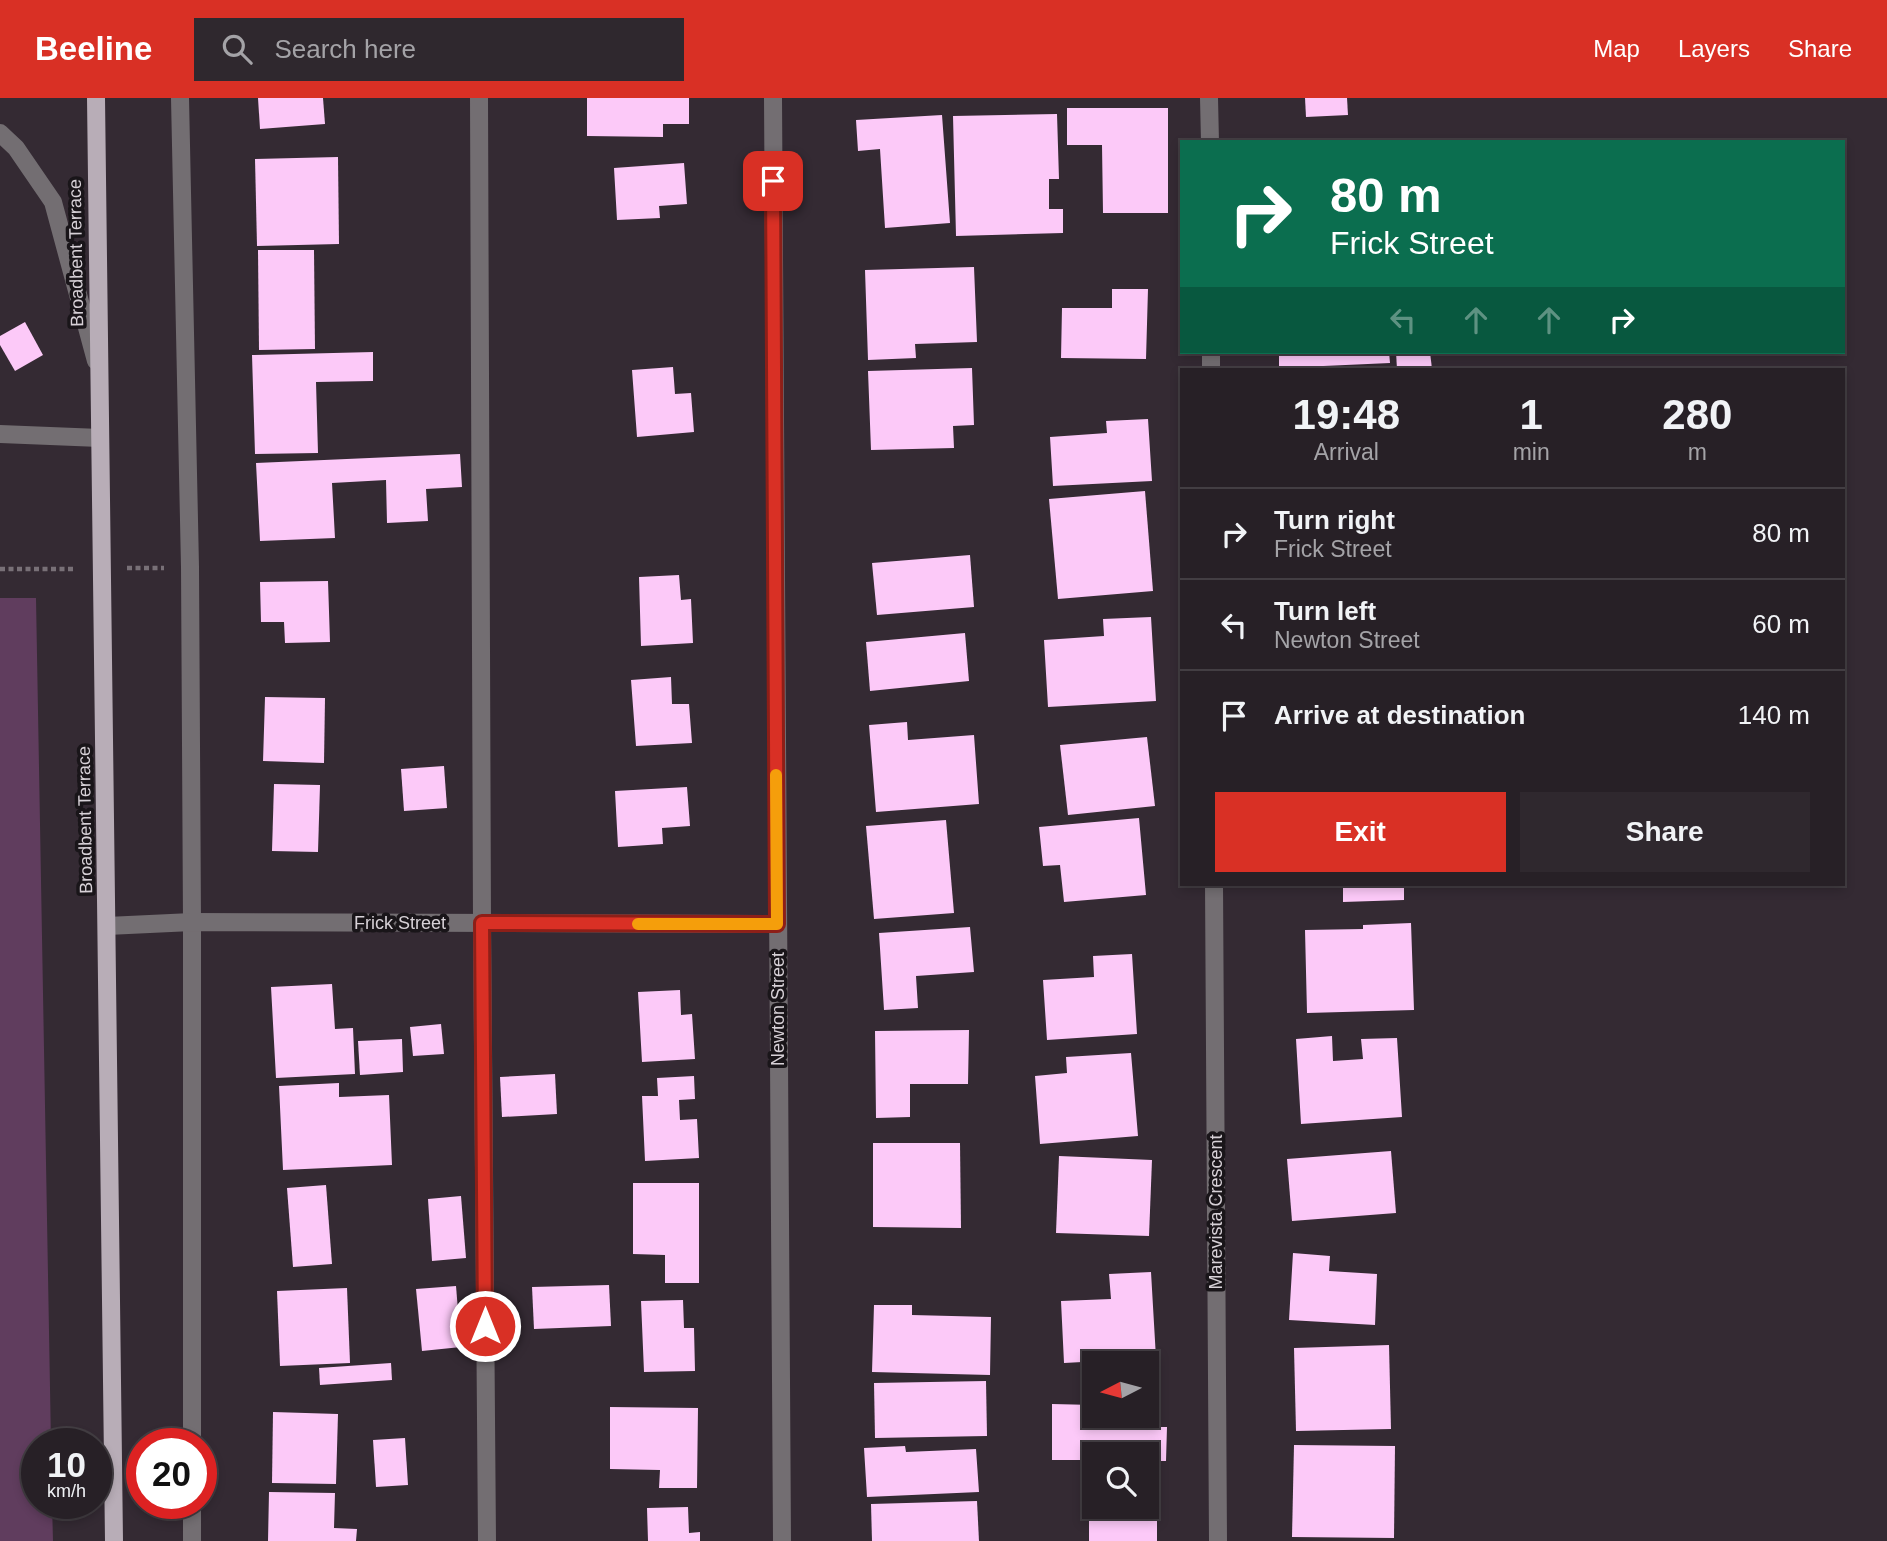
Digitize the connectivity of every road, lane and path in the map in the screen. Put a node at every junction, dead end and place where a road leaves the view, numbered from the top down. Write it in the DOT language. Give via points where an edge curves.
graph roads {
  1 [pos="96,98"];
  2 [pos="180,98"];
  3 [pos="479,98"];
  4 [pos="773,98"];
  5 [pos="1209,98"];
  6 [pos="0,133"];
  7 [pos="1210,140"];
  8 [pos="99,371"];
  9 [pos="0,434"];
  10 [pos="100,438"];
  11 [pos="1214,886"];
  12 [pos="192,922"];
  13 [pos="482,923"];
  14 [pos="777,924"];
  15 [pos="107,926"];
  16 [pos="192,1428"];
  17 [pos="192,1519"];
  18 [pos="114,1541"];
  19 [pos="192,1541"];
  20 [pos="487,1541"];
  21 [pos="782,1541"];
  22 [pos="1218,1541"];
  1 -- 8 [label="main road, Broadbent Terrace"];
  2 -- 12 [label="street"];
  3 -- 13 [label="street"];
  4 -- 14 [label="street, Newton Street"];
  5 -- 7 [label="street"];
  6 -- 8 [label="street" via="16,148 53,202"];
  8 -- 10 [label="main road, Broadbent Terrace"];
  9 -- 10 [label="street"];
  10 -- 15 [label="main road, Broadbent Terrace"];
  11 -- 22 [label="street, Marevista Crescent"];
  12 -- 13 [label="street, Frick Street"];
  12 -- 15 [label="street, Frick Street"];
  12 -- 16 [label="street"];
  13 -- 14 [label="street, Frick Street"];
  13 -- 20 [label="street"];
  14 -- 21 [label="street, Newton Street"];
  15 -- 18 [label="main road, Broadbent Terrace"];
  17 -- 19 [label="street"];
}
